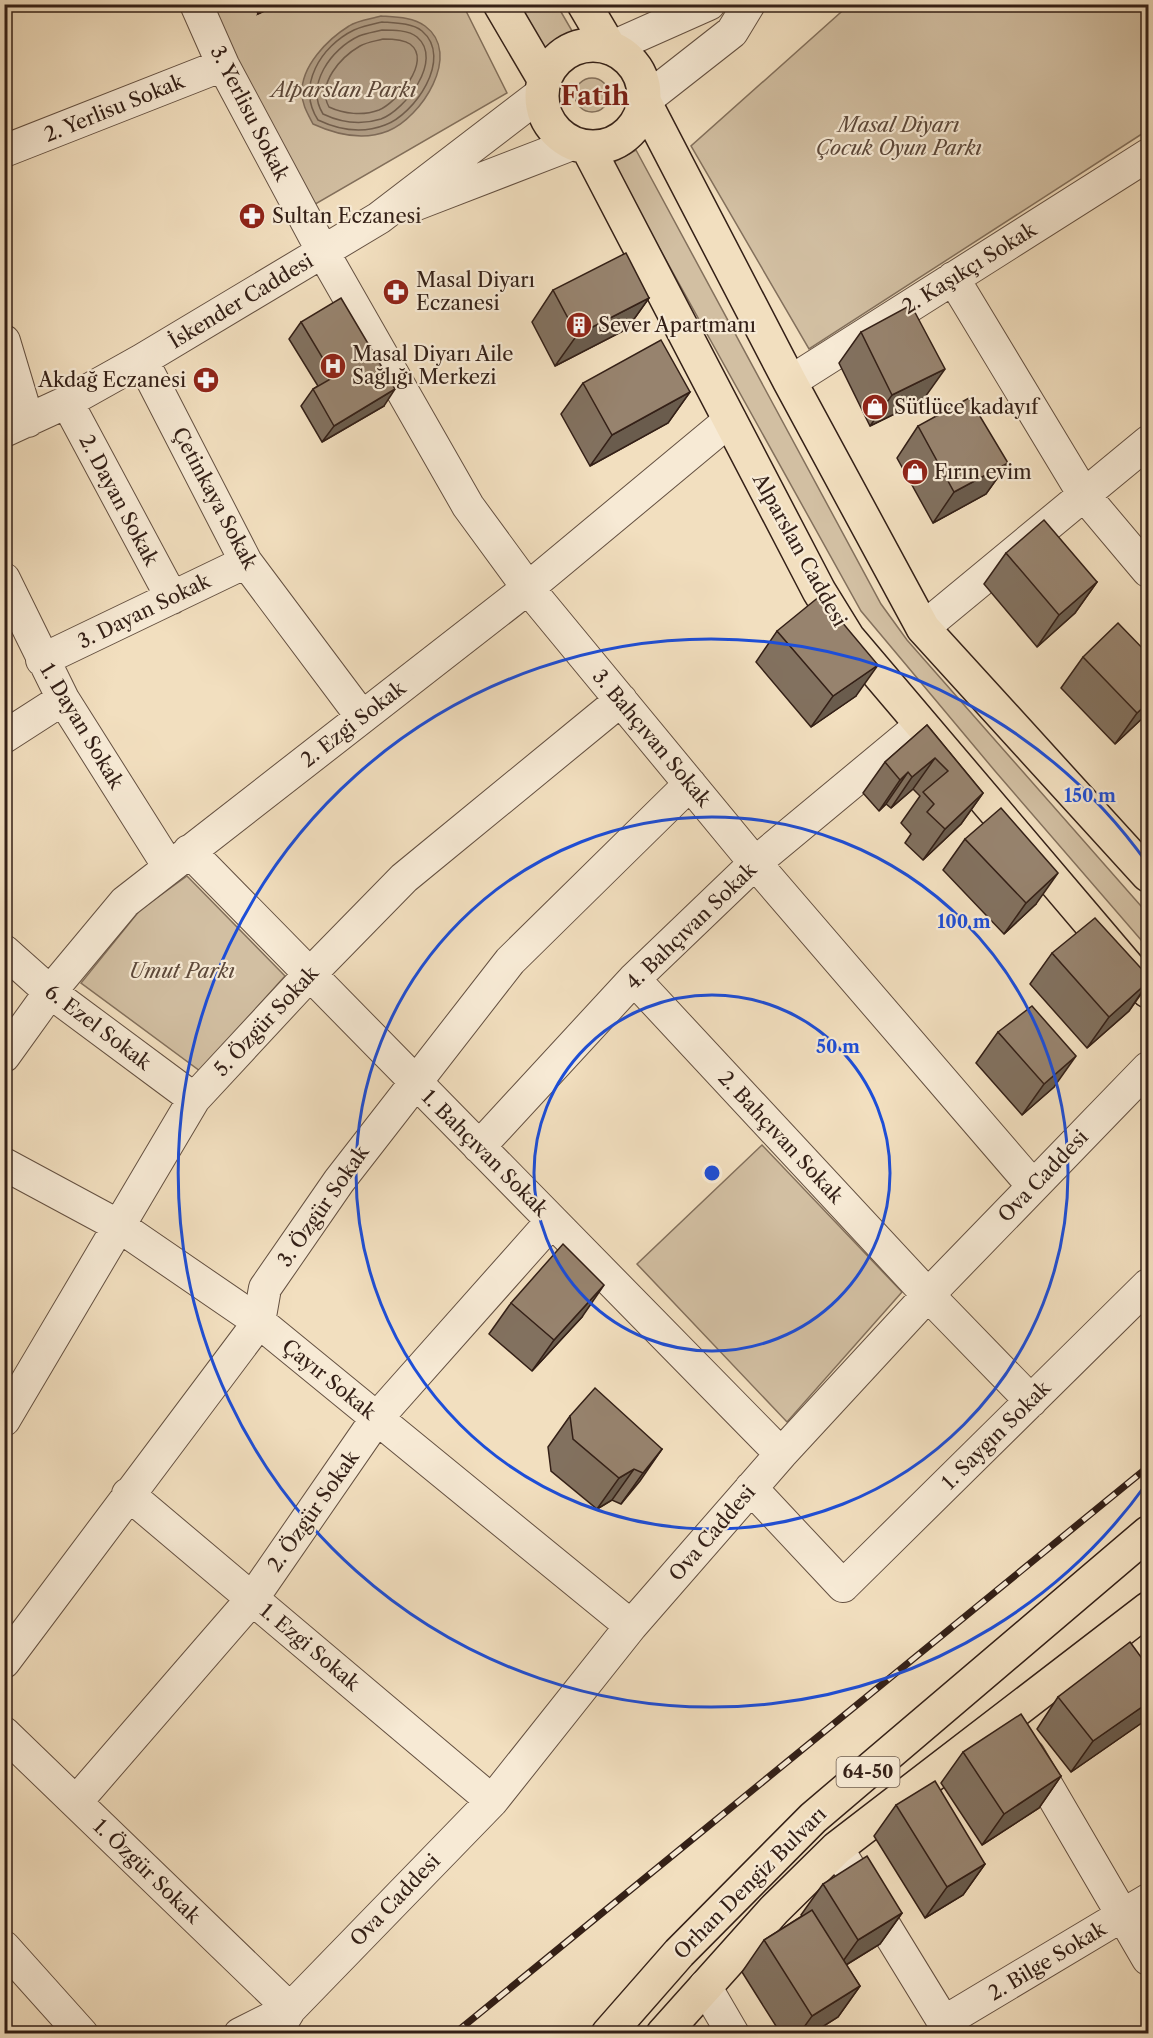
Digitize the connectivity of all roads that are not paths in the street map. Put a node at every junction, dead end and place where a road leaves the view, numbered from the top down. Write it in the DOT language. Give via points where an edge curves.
graph roads {
  1 [pos="196,4"];
  2 [pos="500,4"];
  3 [pos="584,4"];
  4 [pos="709,4"];
  5 [pos="749,4"];
  6 [pos="610,48"];
  7 [pos="223,64"];
  8 [pos="542,87"];
  9 [pos="644,101"];
  10 [pos="580,146"];
  11 [pos="4,151"];
  12 [pos="1149,155"];
  13 [pos="379,218"];
  14 [pos="323,252"];
  15 [pos="953,278"];
  16 [pos="4,341"];
  17 [pos="142,360"];
  18 [pos="790,382"];
  19 [pos="67,402"];
  20 [pos="730,420"];
  21 [pos="16,426"];
  22 [pos="1149,442"];
  23 [pos="1084,495"];
  24 [pos="246,562"];
  25 [pos="1149,572"];
  26 [pos="4,579"];
  27 [pos="528,588"];
  28 [pos="172,598"];
  29 [pos="923,628"];
  30 [pos="42,660"];
  31 [pos="63,699"];
  32 [pos="621,700"];
  33 [pos="362,717"];
  34 [pos="921,725"];
  35 [pos="4,737"];
  36 [pos="690,784"];
  37 [pos="179,859"];
  38 [pos="755,863"];
  39 [pos="1149,875"];
  40 [pos="4,951"];
  41 [pos="310,974"];
  42 [pos="634,979"];
  43 [pos="1149,991"];
  44 [pos="50,992"];
  45 [pos="4,1056"];
  46 [pos="1149,1068"];
  47 [pos="415,1081"];
  48 [pos="194,1099"];
  49 [pos="479,1146"];
  50 [pos="4,1164"];
  51 [pos="1033,1186"];
  52 [pos="552,1221"];
  53 [pos="119,1226"];
  54 [pos="1149,1285"];
  55 [pos="928,1295"];
  56 [pos="259,1322"];
  57 [pos="13,1389"];
  58 [pos="1031,1401"];
  59 [pos="377,1418"];
  60 [pos="4,1420"];
  61 [pos="781,1454"];
  62 [pos="751,1488"];
  63 [pos="128,1494"];
  64 [pos="1149,1533"];
  65 [pos="252,1599"];
  66 [pos="1149,1609"];
  67 [pos="631,1626"];
  68 [pos="10,1644"];
  69 [pos="1007,1718"];
  70 [pos="4,1733"];
  71 [pos="492,1801"];
  72 [pos="76,1802"];
  73 [pos="837,1848"];
  74 [pos="1136,1908"];
  75 [pos="4,1947"];
  76 [pos="1149,1959"];
  77 [pos="705,1986"];
  78 [pos="282,2022"];
  79 [pos="948,2028"];
  80 [pos="82,2034"];
  81 [pos="240,2034"];
  82 [pos="608,2034"];
  83 [pos="663,2034"];
  84 [pos="734,2034"];
  1 -- 7 [label="street, 3. Yerlisu Sokak"];
  2 -- 8 [label="main road, Alparslan Caddesi"];
  3 -- 6 [label="main road"];
  4 -- 6 [label="street"];
  5 -- 9 [label="street" via="732,32"];
  6 -- 8 [label="main road" via="593,44 562,54 551,66"];
  6 -- 9 [label="main road" via="636,68 643,84"];
  7 -- 11 [label="street, 2. Yerlisu Sokak"];
  7 -- 14 [label="street, 3. Yerlisu Sokak"];
  8 -- 10 [label="main road, Alparslan Caddesi" via="543,110 549,124 559,136"];
  8 -- 13 [label="street"];
  9 -- 10 [label="main road" via="631,131 617,142 603,147"];
  9 -- 18 [label="main road"];
  10 -- 13 [label="street"];
  10 -- 20 [label="main road, Alparslan Caddesi"];
  12 -- 15 [label="street, 2. Kaşıkçı Sokak"];
  13 -- 14 [label="street, İskender Caddesi"];
  14 -- 17 [label="street, İskender Caddesi"];
  14 -- 27 [label="street, 3. Bahçıvan Sokak" via="468,506"];
  15 -- 18 [label="street, 2. Kaşıkçı Sokak"];
  15 -- 23 [label="street"];
  16 -- 21 [label="street"];
  17 -- 19 [label="street, İskender Caddesi"];
  17 -- 24 [label="street, Çetinkaya Sokak"];
  18 -- 29 [label="main road"];
  19 -- 21 [label="street, İskender Caddesi"];
  19 -- 28 [label="street, 2. Dayan Sokak"];
  20 -- 27 [label="street, 2. Ezgi Sokak"];
  20 -- 34 [label="main road, Alparslan Caddesi" via="819,591 848,638"];
  22 -- 23 [label="street"];
  23 -- 25 [label="street"];
  23 -- 29 [label="street"];
  24 -- 28 [label="street, 3. Dayan Sokak"];
  24 -- 33 [label="street, Çetinkaya Sokak"];
  26 -- 30 [label="street, 1. Dayan Sokak"];
  27 -- 32 [label="street, 3. Bahçıvan Sokak"];
  27 -- 33 [label="street, 2. Ezgi Sokak"];
  28 -- 30 [label="street, 3. Dayan Sokak"];
  29 -- 39 [label="main road"];
  30 -- 31 [label="street, 1. Dayan Sokak"];
  31 -- 35 [label="street"];
  31 -- 37 [label="street, 1. Dayan Sokak"];
  32 -- 36 [label="street, 3. Bahçıvan Sokak"];
  32 -- 41 [label="street, 5. Özgür Sokak" via="404,878"];
  33 -- 37 [label="street, 2. Ezgi Sokak"];
  34 -- 38 [label="street, 4. Bahçıvan Sokak"];
  34 -- 43 [label="main road, Alparslan Caddesi"];
  36 -- 38 [label="street, 3. Bahçıvan Sokak"];
  36 -- 47 [label="street, 3. Özgür Sokak" via="510,962"];
  37 -- 41 [label="street, 1. Bahçıvan Sokak"];
  37 -- 44 [label="street, 2. Ezgi Sokak" via="125,903"];
  38 -- 42 [label="street, 4. Bahçıvan Sokak"];
  38 -- 51 [label="street, 3. Bahçıvan Sokak"];
  40 -- 44 [label="street, 6. Ezel Sokak"];
  41 -- 47 [label="street, 1. Bahçıvan Sokak"];
  41 -- 48 [label="street, 5. Özgür Sokak"];
  42 -- 49 [label="street, 4. Bahçıvan Sokak"];
  42 -- 55 [label="street, 2. Bahçıvan Sokak"];
  44 -- 45 [label="street, 2. Ezgi Sokak"];
  44 -- 48 [label="street, 6. Ezel Sokak"];
  46 -- 51 [label="street, Ova Caddesi"];
  47 -- 49 [label="street, 1. Bahçıvan Sokak"];
  47 -- 56 [label="street, 3. Özgür Sokak" via="265,1288"];
  48 -- 53 [label="street, 5. Özgür Sokak"];
  49 -- 52 [label="street, 1. Bahçıvan Sokak"];
  50 -- 53 [label="street, Çayır Sokak"];
  51 -- 55 [label="street, Ova Caddesi"];
  52 -- 59 [label="street, 2. Özgür Sokak"];
  52 -- 61 [label="street, 1. Bahçıvan Sokak"];
  53 -- 56 [label="street, Çayır Sokak"];
  53 -- 57 [label="street, 5. Özgür Sokak"];
  54 -- 58 [label="street, 1. Saygın Sokak"];
  55 -- 58 [label="street, 2. Bahçıvan Sokak"];
  55 -- 61 [label="street, Ova Caddesi"];
  56 -- 59 [label="street, Çayır Sokak"];
  56 -- 63 [label="street, 3. Özgür Sokak"];
  57 -- 60 [label="street, 5. Özgür Sokak"];
  58 -- 62 [label="street, 1. Saygın Sokak" via="843,1586"];
  59 -- 65 [label="street, 2. Özgür Sokak"];
  59 -- 67 [label="street, Çayır Sokak"];
  61 -- 62 [label="street, Ova Caddesi"];
  62 -- 67 [label="street, Ova Caddesi"];
  63 -- 65 [label="street, 1. Ezgi Sokak"];
  63 -- 68 [label="street, 3. Özgür Sokak"];
  64 -- 82 [label="main road, Orhan Dengiz Bulvarı / 64-50" via="813,1818 679,1953"];
  65 -- 71 [label="street, 1. Ezgi Sokak"];
  65 -- 72 [label="street, 2. Özgür Sokak"];
  66 -- 69 [label="main road, Orhan Dengiz Bulvarı / 64-50"];
  67 -- 71 [label="street, Ova Caddesi"];
  69 -- 73 [label="main road, Orhan Dengiz Bulvarı / 64-50"];
  69 -- 74 [label="street"];
  70 -- 72 [label="street, 1. Özgür Sokak"];
  71 -- 78 [label="street, Ova Caddesi"];
  72 -- 78 [label="street, 1. Özgür Sokak"];
  73 -- 77 [label="main road, Orhan Dengiz Bulvarı / 64-50"];
  73 -- 79 [label="street"];
  74 -- 76 [label="street"];
  74 -- 79 [label="street, 2. Bilge Sokak"];
  75 -- 80 [label="street"];
  77 -- 83 [label="main road, Orhan Dengiz Bulvarı / 64-50"];
  77 -- 84 [label="street"];
  78 -- 81 [label="street"];
}
